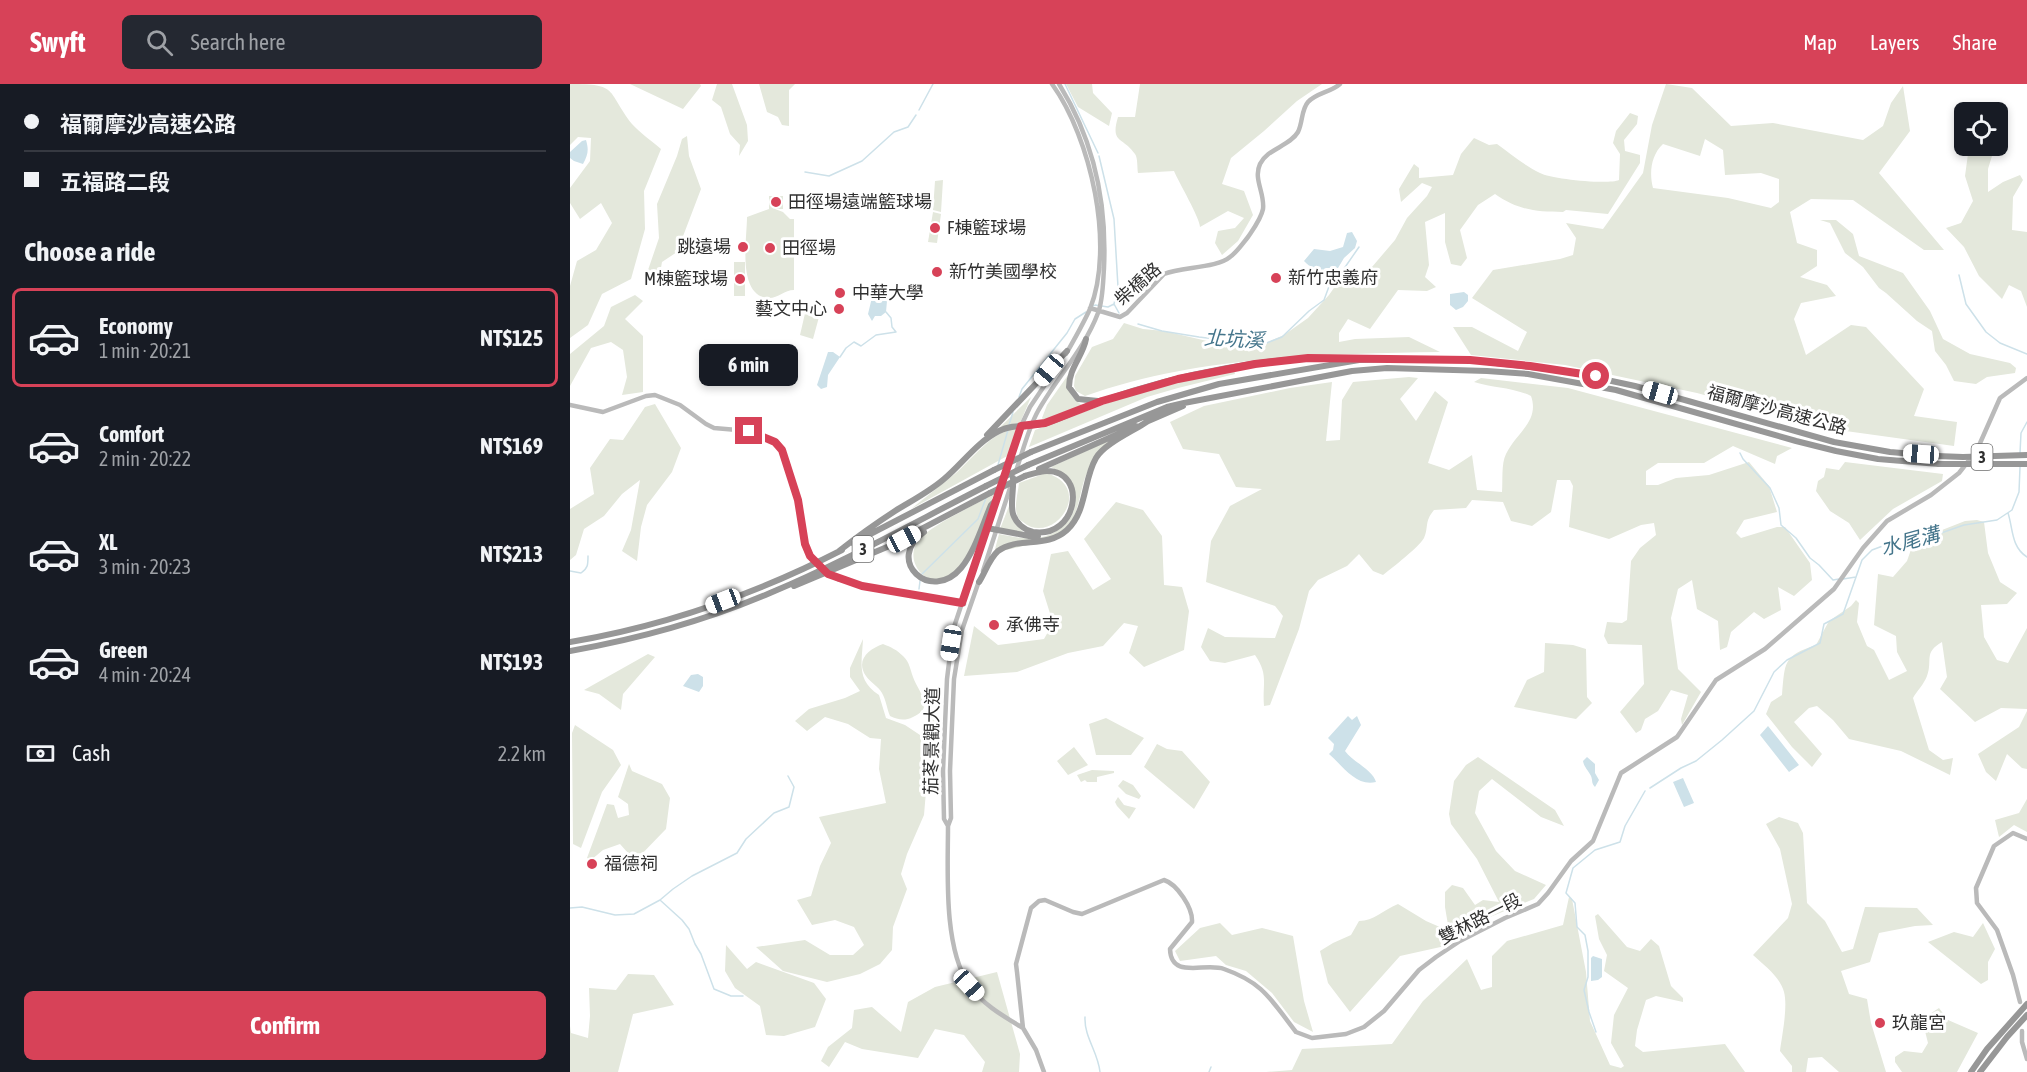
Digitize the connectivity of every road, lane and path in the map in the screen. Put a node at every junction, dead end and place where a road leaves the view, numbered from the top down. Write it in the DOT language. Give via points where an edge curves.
graph roads {
  1 [pos="1052,84"];
  2 [pos="1059,84"];
  3 [pos="1340,84"];
  4 [pos="1090,308"];
  5 [pos="1099,311"];
  6 [pos="1086,339"];
  7 [pos="1067,351"];
  8 [pos="1359,360"];
  9 [pos="2027,378"];
  10 [pos="1194,400"];
  11 [pos="1102,401"];
  12 [pos="570,405"];
  13 [pos="1149,421"];
  14 [pos="1021,426"];
  15 [pos="1031,426"];
  16 [pos="974,451"];
  17 [pos="2027,455"];
  18 [pos="2027,464"];
  19 [pos="1025,476"];
  20 [pos="1014,478"];
  21 [pos="996,500"];
  22 [pos="938,521"];
  23 [pos="1060,525"];
  24 [pos="987,528"];
  25 [pos="996,530"];
  26 [pos="839,551"];
  27 [pos="979,582"];
  28 [pos="962,603"];
  29 [pos="737,605"];
  30 [pos="970,605"];
  31 [pos="570,642"];
  32 [pos="570,651"];
  33 [pos="948,826"];
  34 [pos="2027,839"];
  35 [pos="2023,1003"];
  36 [pos="2027,1015"];
  37 [pos="1023,1028"];
  38 [pos="2022,1031"];
  39 [pos="2027,1059"];
  40 [pos="1044,1072"];
  41 [pos="1971,1072"];
  42 [pos="1980,1072"];
  1 -- 4 [label="street, 茄苳景觀大道" via="1071,117 1094,185 1100,240 1098,277"];
  2 -- 5 [label="street, 茄苳景觀大道" via="1084,134 1100,184 1105,249"];
  3 -- 5 [label="street, 柴橋路" via="1308,101 1298,132 1261,161 1258,181 1262,215 1231,257 1164,274 1120,317"];
  4 -- 5 [label="street, 柴橋路"];
  4 -- 7 [label="street, 茄苳景觀大道"];
  5 -- 6 [label="street, 茄苳景觀大道"];
  6 -- 11 [label="highway" via="1084,351 1070,374 1069,387 1078,399"];
  6 -- 15 [label="street, 茄苳景觀大道"];
  7 -- 14 [label="street, 茄苳景觀大道"];
  7 -- 16 [label="highway"];
  8 -- 11 [label="highway" via="1308,358 1255,364 1178,379"];
  8 -- 17 [label="highway, 福爾摩沙高速公路 / 3, bridge" via="1470,360 1565,371 1635,386 1834,442 1890,452 1963,458"];
  8 -- 26 [label="highway, 福爾摩沙高速公路 / 3, bridge" via="1243,379 1157,402 1031,452"];
  9 -- 37 [label="street, 雙林路一段" via="2000,398 1977,450 1959,473 1887,522 1834,589 1765,649 1716,680 1677,737 1621,773 1593,841 1571,861 1538,904 1504,918 1436,957 1419,970 1384,1011 1356,1031 1312,1038 1301,1035 1267,993 1249,979 1219,967 1176,965 1170,949 1193,917 1181,895 1164,880 1082,914 1045,900 1031,908 1016,964"];
  10 -- 13 [label="highway"];
  10 -- 18 [label="highway, 福爾摩沙高速公路 / 3, bridge" via="1352,371 1487,371 1616,390 1796,441 1878,459"];
  10 -- 29 [label="highway, 福爾摩沙高速公路 / 3, bridge" via="1167,407 1028,465 829,567"];
  11 -- 15 [label="highway"];
  12 -- 28 [label="street, bridge" via="603,412 655,395 680,405 714,428 749,431 775,442 782,450 798,500 805,544 828,574 862,586"];
  13 -- 19 [label="highway"];
  13 -- 27 [label="highway" via="1096,458 1076,519 1066,531 1050,540 1016,544 999,551"];
  14 -- 15 [label="highway"];
  14 -- 16 [label="highway" via="992,435"];
  14 -- 21 [label="street, 茄苳景觀大道"];
  15 -- 20 [label="street, 茄苳景觀大道"];
  16 -- 26 [label="highway" via="943,479"];
  19 -- 22 [label="highway, bridge"];
  19 -- 23 [label="highway" via="1050,471 1069,483 1073,505"];
  20 -- 23 [label="highway" via="1012,503 1017,522 1037,532"];
  20 -- 25 [label="street, 茄苳景觀大道"];
  21 -- 22 [label="highway" via="960,569 947,580 934,582 913,570 909,549 915,539"];
  21 -- 24 [label="street, 茄苳景觀大道"];
  22 -- 29 [label="highway" via="817,578"];
  23 -- 25 [label="highway" via="1038,536"];
  24 -- 25 [label="highway"];
  24 -- 28 [label="street, 茄苳景觀大道"];
  25 -- 27 [label="street, 茄苳景觀大道"];
  26 -- 31 [label="highway, 福爾摩沙高速公路 / 3" via="765,586 663,622"];
  27 -- 30 [label="street, 茄苳景觀大道"];
  28 -- 30 [label="street"];
  28 -- 33 [label="street, 茄苳景觀大道" via="953,630 947,679 943,771 944,819"];
  29 -- 32 [label="highway, 福爾摩沙高速公路 / 3" via="653,633"];
  30 -- 33 [label="street, 茄苳景觀大道" via="954,679"];
  33 -- 37 [label="street, 茄苳景觀大道" via="949,912 957,958 969,985 986,1003"];
  34 -- 35 [label="street" via="2013,833 1994,846 1976,888 1977,903 1997,930"];
  35 -- 41 [label="highway"];
  36 -- 42 [label="highway"];
  37 -- 40 [label="street"];
  38 -- 39 [label="street"];
}
